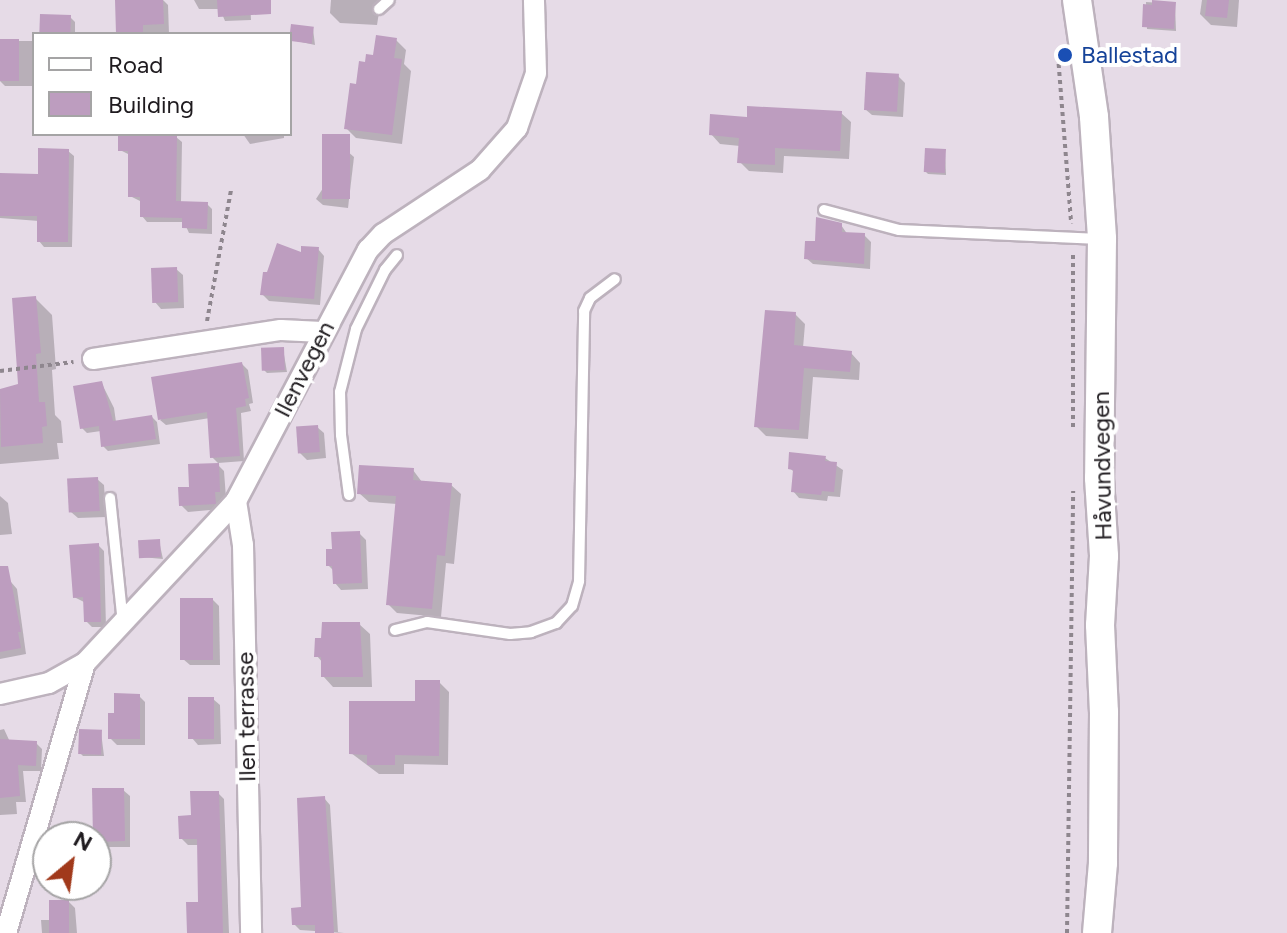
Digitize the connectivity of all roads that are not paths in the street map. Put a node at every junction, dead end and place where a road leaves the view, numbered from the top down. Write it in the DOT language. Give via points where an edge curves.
graph roads {
  1 [pos="389,0"];
  2 [pos="534,0"];
  3 [pos="1077,0"];
  4 [pos="379,9"];
  5 [pos="824,210"];
  6 [pos="1102,239"];
  7 [pos="397,255"];
  8 [pos="615,279"];
  9 [pos="322,332"];
  10 [pos="93,359"];
  11 [pos="349,495"];
  12 [pos="110,498"];
  13 [pos="236,501"];
  14 [pos="123,624"];
  15 [pos="395,630"];
  16 [pos="85,663"];
  17 [pos="0,694"];
  18 [pos="6,933"];
  19 [pos="251,933"];
  20 [pos="1097,933"];
  1 -- 4 [label="lane"];
  2 -- 9 [label="street, Ilenvegen" via="536,73 517,128 480,170 383,234 368,250"];
  3 -- 6 [label="main road, Håvundvegen" via="1094,117"];
  5 -- 6 [label="lane" via="899,230"];
  6 -- 20 [label="main road, Håvundvegen" via="1104,727"];
  7 -- 11 [label="lane" via="356,329 340,392"];
  8 -- 15 [label="lane" via="590,298 584,311 579,581 572,606 556,623 531,632 510,634 427,622"];
  9 -- 10 [label="street" via="281,330"];
  9 -- 13 [label="street, Ilenvegen"];
  12 -- 14 [label="lane"];
  13 -- 14 [label="street, Ilenvegen"];
  13 -- 19 [label="street, Ilen terrasse" via="243,545"];
  14 -- 16 [label="street, Ilenvegen"];
  16 -- 17 [label="street, Ilenvegen" via="49,683"];
  16 -- 18 [label="street"];
}
